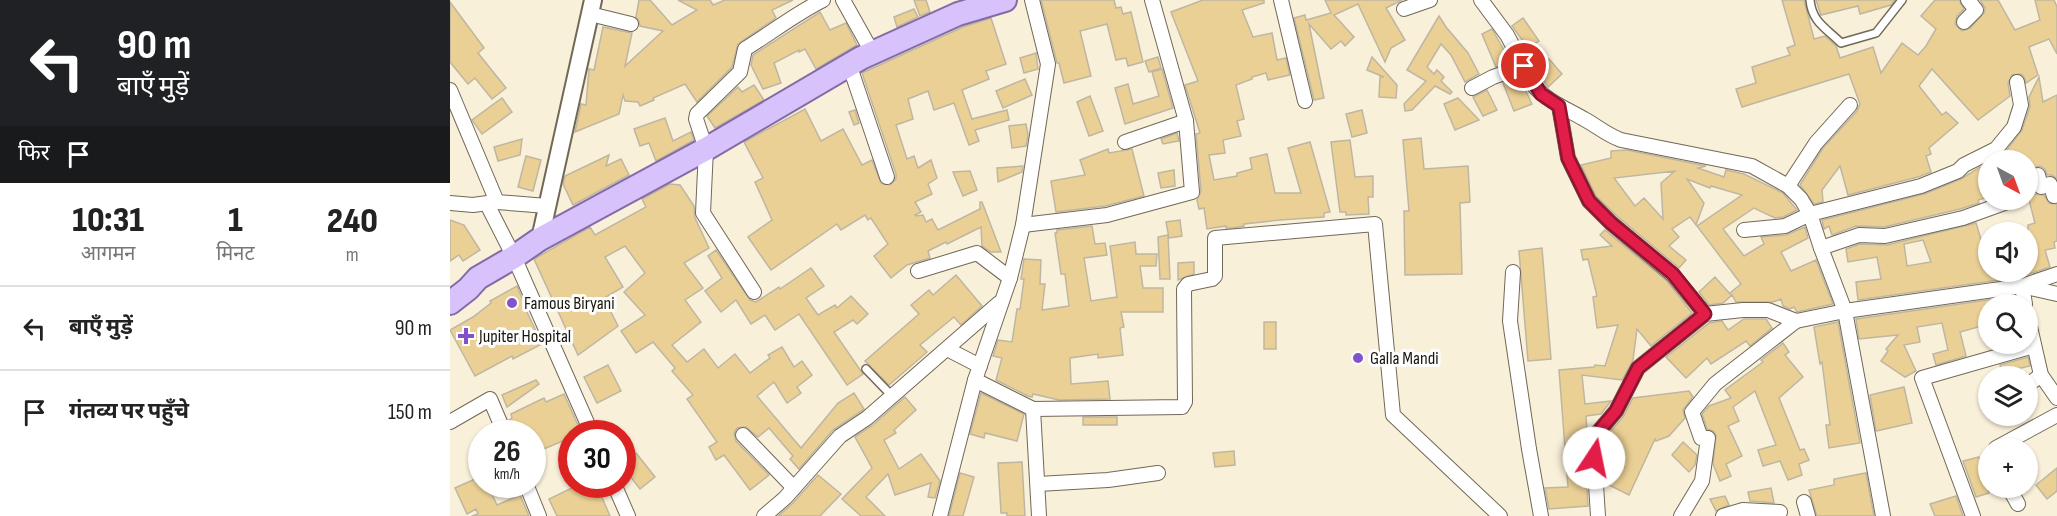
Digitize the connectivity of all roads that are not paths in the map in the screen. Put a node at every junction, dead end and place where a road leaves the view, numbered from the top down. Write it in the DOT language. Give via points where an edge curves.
graph roads {
  1 [pos="823,0"];
  2 [pos="843,0"];
  3 [pos="1005,0"];
  4 [pos="1032,0"];
  5 [pos="1152,0"];
  6 [pos="1281,0"];
  7 [pos="1430,0"];
  8 [pos="1479,0"];
  9 [pos="1810,0"];
  10 [pos="1902,0"];
  11 [pos="1968,0"];
  12 [pos="592,7"];
  13 [pos="957,7"];
  14 [pos="1404,9"];
  15 [pos="1964,22"];
  16 [pos="632,24"];
  17 [pos="872,52"];
  18 [pos="849,64"];
  19 [pos="1524,66"];
  20 [pos="2017,82"];
  21 [pos="1472,88"];
  22 [pos="450,90"];
  23 [pos="1305,101"];
  24 [pos="1850,105"];
  25 [pos="1559,106"];
  26 [pos="1186,121"];
  27 [pos="1125,142"];
  28 [pos="706,149"];
  29 [pos="2038,175"];
  30 [pos="887,177"];
  31 [pos="1788,186"];
  32 [pos="2057,195"];
  33 [pos="450,203"];
  34 [pos="492,203"];
  35 [pos="547,206"];
  36 [pos="1985,210"];
  37 [pos="1810,214"];
  38 [pos="1023,225"];
  39 [pos="1744,230"];
  40 [pos="540,239"];
  41 [pos="1821,248"];
  42 [pos="514,257"];
  43 [pos="918,272"];
  44 [pos="1513,272"];
  45 [pos="2057,274"];
  46 [pos="478,278"];
  47 [pos="1010,278"];
  48 [pos="2022,286"];
  49 [pos="450,287"];
  50 [pos="754,292"];
  51 [pos="2023,294"];
  52 [pos="2057,294"];
  53 [pos="1001,302"];
  54 [pos="450,303"];
  55 [pos="1845,311"];
  56 [pos="1705,314"];
  57 [pos="1796,321"];
  58 [pos="947,348"];
  59 [pos="2006,354"];
  60 [pos="2036,354"];
  61 [pos="980,366"];
  62 [pos="866,369"];
  63 [pos="2041,375"];
  64 [pos="2038,377"];
  65 [pos="975,380"];
  66 [pos="892,396"];
  67 [pos="2057,398"];
  68 [pos="1034,409"];
  69 [pos="2057,416"];
  70 [pos="499,420"];
  71 [pos="586,420"];
  72 [pos="450,422"];
  73 [pos="743,435"];
  74 [pos="2015,438"];
  75 [pos="1158,474"];
  76 [pos="1038,484"];
  77 [pos="794,488"];
  78 [pos="532,498"];
  79 [pos="621,498"];
  80 [pos="2015,498"];
  81 [pos="1804,502"];
  82 [pos="2018,504"];
  83 [pos="1780,512"];
  84 [pos="539,516"];
  85 [pos="628,516"];
  86 [pos="764,516"];
  87 [pos="940,516"];
  88 [pos="1039,516"];
  89 [pos="1500,516"];
  90 [pos="1541,516"];
  91 [pos="1598,516"];
  92 [pos="1681,516"];
  93 [pos="1723,516"];
  94 [pos="1808,516"];
  95 [pos="1883,516"];
  96 [pos="1973,516"];
  1 -- 28 [label="street" via="745,49 740,72 697,114"];
  2 -- 17 [label="street"];
  3 -- 13 [label="main road"];
  4 -- 38 [label="street" via="1048,64"];
  5 -- 26 [label="street"];
  6 -- 23 [label="street"];
  7 -- 14 [label="street"];
  8 -- 19 [label="street" via="1496,18"];
  9 -- 10 [label="lane" via="1817,22 1841,43 1876,33"];
  11 -- 15 [label="street" via="1976,10"];
  12 -- 16 [label="street"];
  12 -- 35 [label="street"];
  13 -- 17 [label="main road"];
  17 -- 18 [label="main road"];
  18 -- 28 [label="main road"];
  18 -- 30 [label="street"];
  19 -- 21 [label="street"];
  19 -- 25 [label="street" via="1541,94"];
  20 -- 37 [label="street" via="2021,105 2018,120 1996,149 1928,184"];
  22 -- 34 [label="street"];
  24 -- 31 [label="street" via="1816,143"];
  25 -- 31 [label="street" via="1607,135 1752,166"];
  25 -- 56 [label="street" via="1568,158 1589,201 1673,274"];
  26 -- 27 [label="street"];
  26 -- 38 [label="street" via="1192,192 1107,215"];
  28 -- 40 [label="main road"];
  28 -- 50 [label="street" via="703,213"];
  29 -- 32 [label="street" via="2041,187 2050,184 2054,196"];
  31 -- 37 [label="street"];
  33 -- 34 [label="street"];
  34 -- 35 [label="street"];
  34 -- 42 [label="street"];
  35 -- 40 [label="street"];
  36 -- 41 [label="street" via="1885,236 1859,235"];
  37 -- 39 [label="street" via="1785,226"];
  37 -- 41 [label="street"];
  38 -- 47 [label="street"];
  40 -- 42 [label="main road"];
  41 -- 55 [label="street"];
  42 -- 46 [label="main road"];
  42 -- 71 [label="street"];
  43 -- 47 [label="street" via="977,253"];
  44 -- 90 [label="street" via="1510,321"];
  45 -- 48 [label="street"];
  46 -- 49 [label="main road" via="464,279"];
  46 -- 54 [label="main road"];
  47 -- 53 [label="street"];
  48 -- 51 [label="street"];
  48 -- 52 [label="street"];
  48 -- 55 [label="street"];
  53 -- 58 [label="street"];
  53 -- 61 [label="street"];
  55 -- 57 [label="street"];
  55 -- 95 [label="street"];
  56 -- 57 [label="street" via="1768,310"];
  56 -- 91 [label="street" via="1638,368 1616,411 1593,438"];
  57 -- 92 [label="street" via="1715,384 1692,412 1701,438 1708,438 1702,481"];
  58 -- 61 [label="street"];
  58 -- 66 [label="street"];
  59 -- 96 [label="street" via="1922,378"];
  60 -- 63 [label="street"];
  61 -- 65 [label="street"];
  62 -- 66 [label="lane"];
  63 -- 64 [label="street"];
  63 -- 67 [label="street"];
  65 -- 68 [label="street"];
  65 -- 87 [label="street"];
  66 -- 77 [label="street" via="840,436"];
  68 -- 76 [label="street"];
  68 -- 89 [label="street" via="1182,406 1184,289 1188,284 1215,276 1215,238 1375,224 1393,415"];
  69 -- 74 [label="street"];
  70 -- 72 [label="street" via="490,399"];
  73 -- 77 [label="street"];
  75 -- 76 [label="street"];
  76 -- 88 [label="street"];
  77 -- 86 [label="street"];
  78 -- 84 [label="street"];
  79 -- 85 [label="street"];
  80 -- 82 [label="street"];
  81 -- 94 [label="street"];
  83 -- 93 [label="street" via="1743,510"];
}
